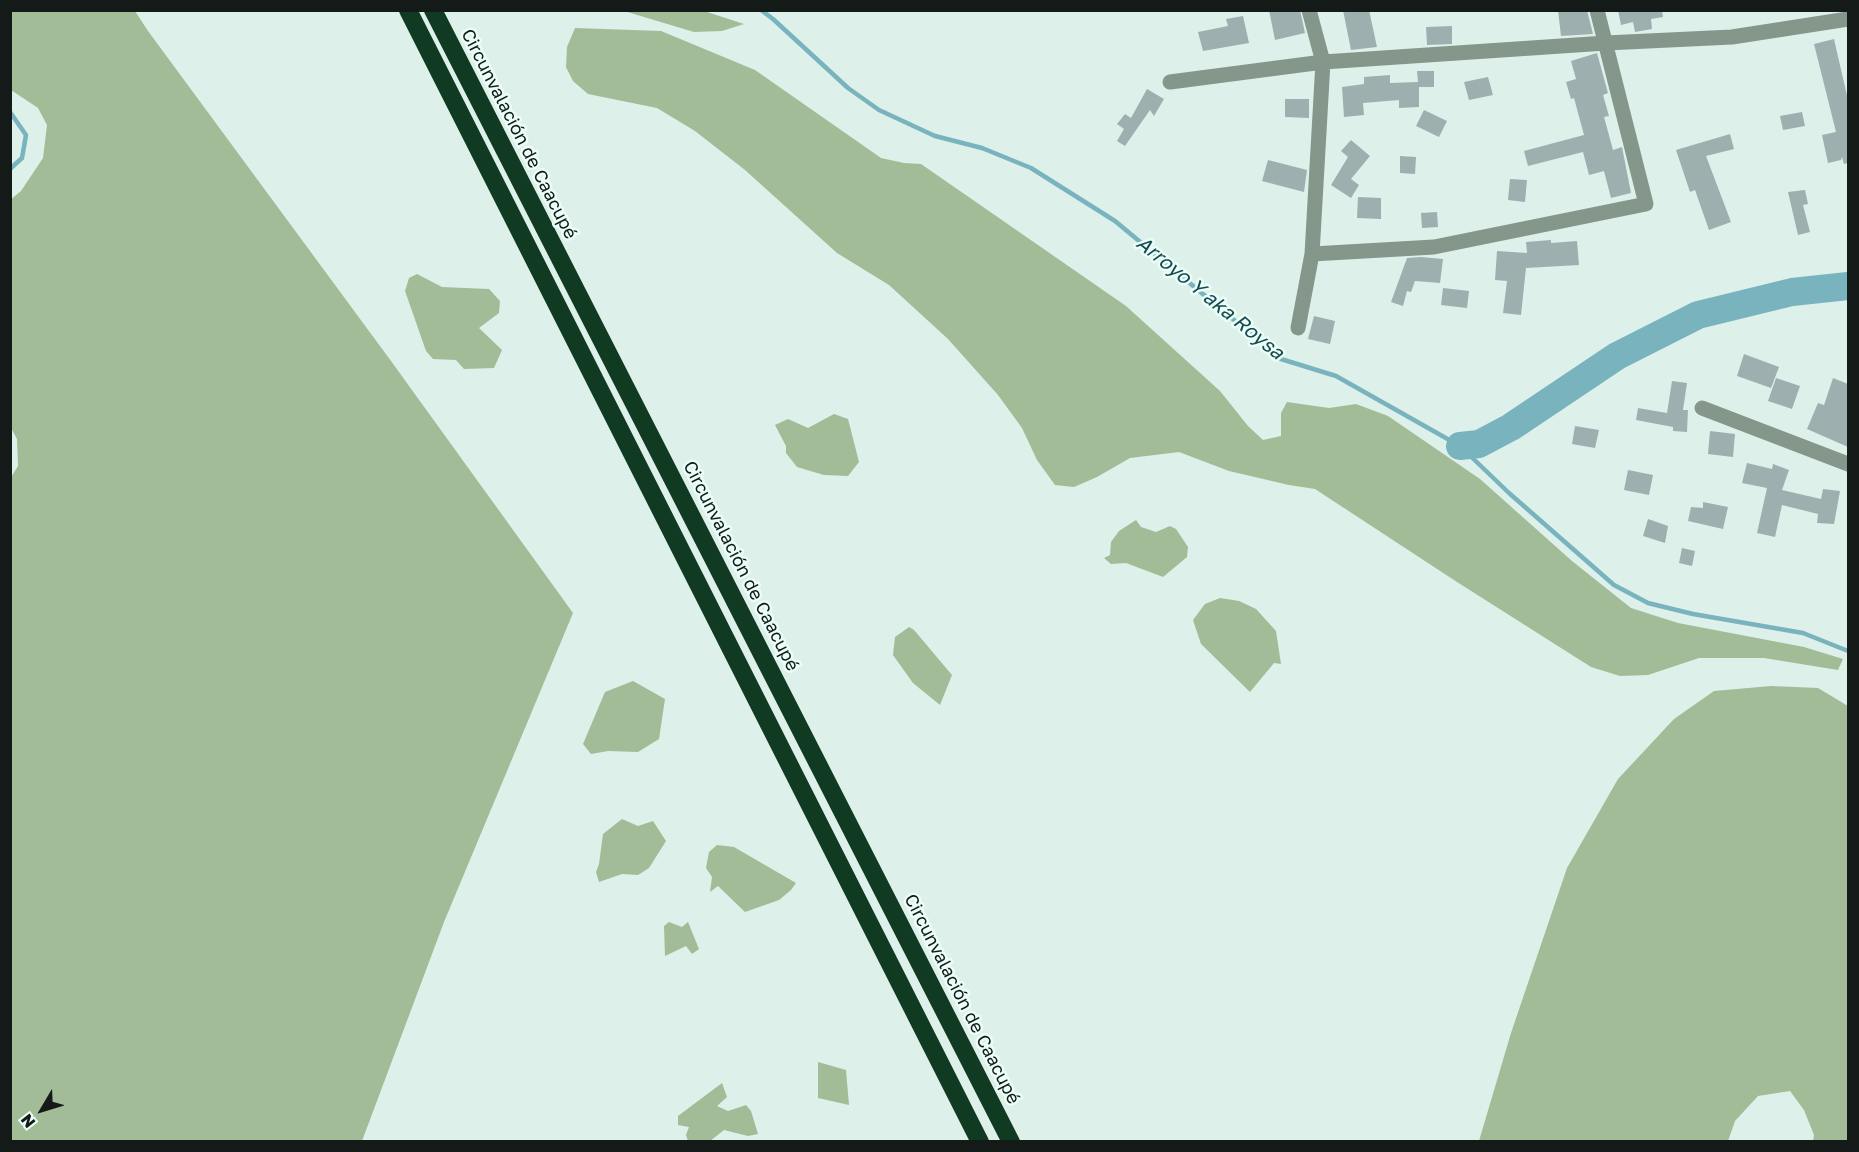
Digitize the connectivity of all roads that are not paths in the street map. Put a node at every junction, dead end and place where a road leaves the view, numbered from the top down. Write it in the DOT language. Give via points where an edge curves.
graph roads {
  1 [pos="408,10"];
  2 [pos="432,10"];
  3 [pos="1309,10"];
  4 [pos="1597,10"];
  5 [pos="1848,19"];
  6 [pos="1606,43"];
  7 [pos="1323,62"];
  8 [pos="1170,82"];
  9 [pos="1312,254"];
  10 [pos="1298,328"];
  11 [pos="1702,408"];
  12 [pos="1848,464"];
  13 [pos="980,1142"];
  14 [pos="1011,1142"];
  1 -- 13 [label="highway"];
  2 -- 14 [label="highway, Circunvalación de Caacupé"];
  3 -- 7 [label="street"];
  4 -- 6 [label="street"];
  5 -- 6 [label="street" via="1732,37"];
  6 -- 7 [label="street"];
  6 -- 9 [label="street" via="1646,204 1434,247"];
  7 -- 8 [label="street"];
  7 -- 9 [label="street"];
  9 -- 10 [label="street"];
  11 -- 12 [label="street"];
}
